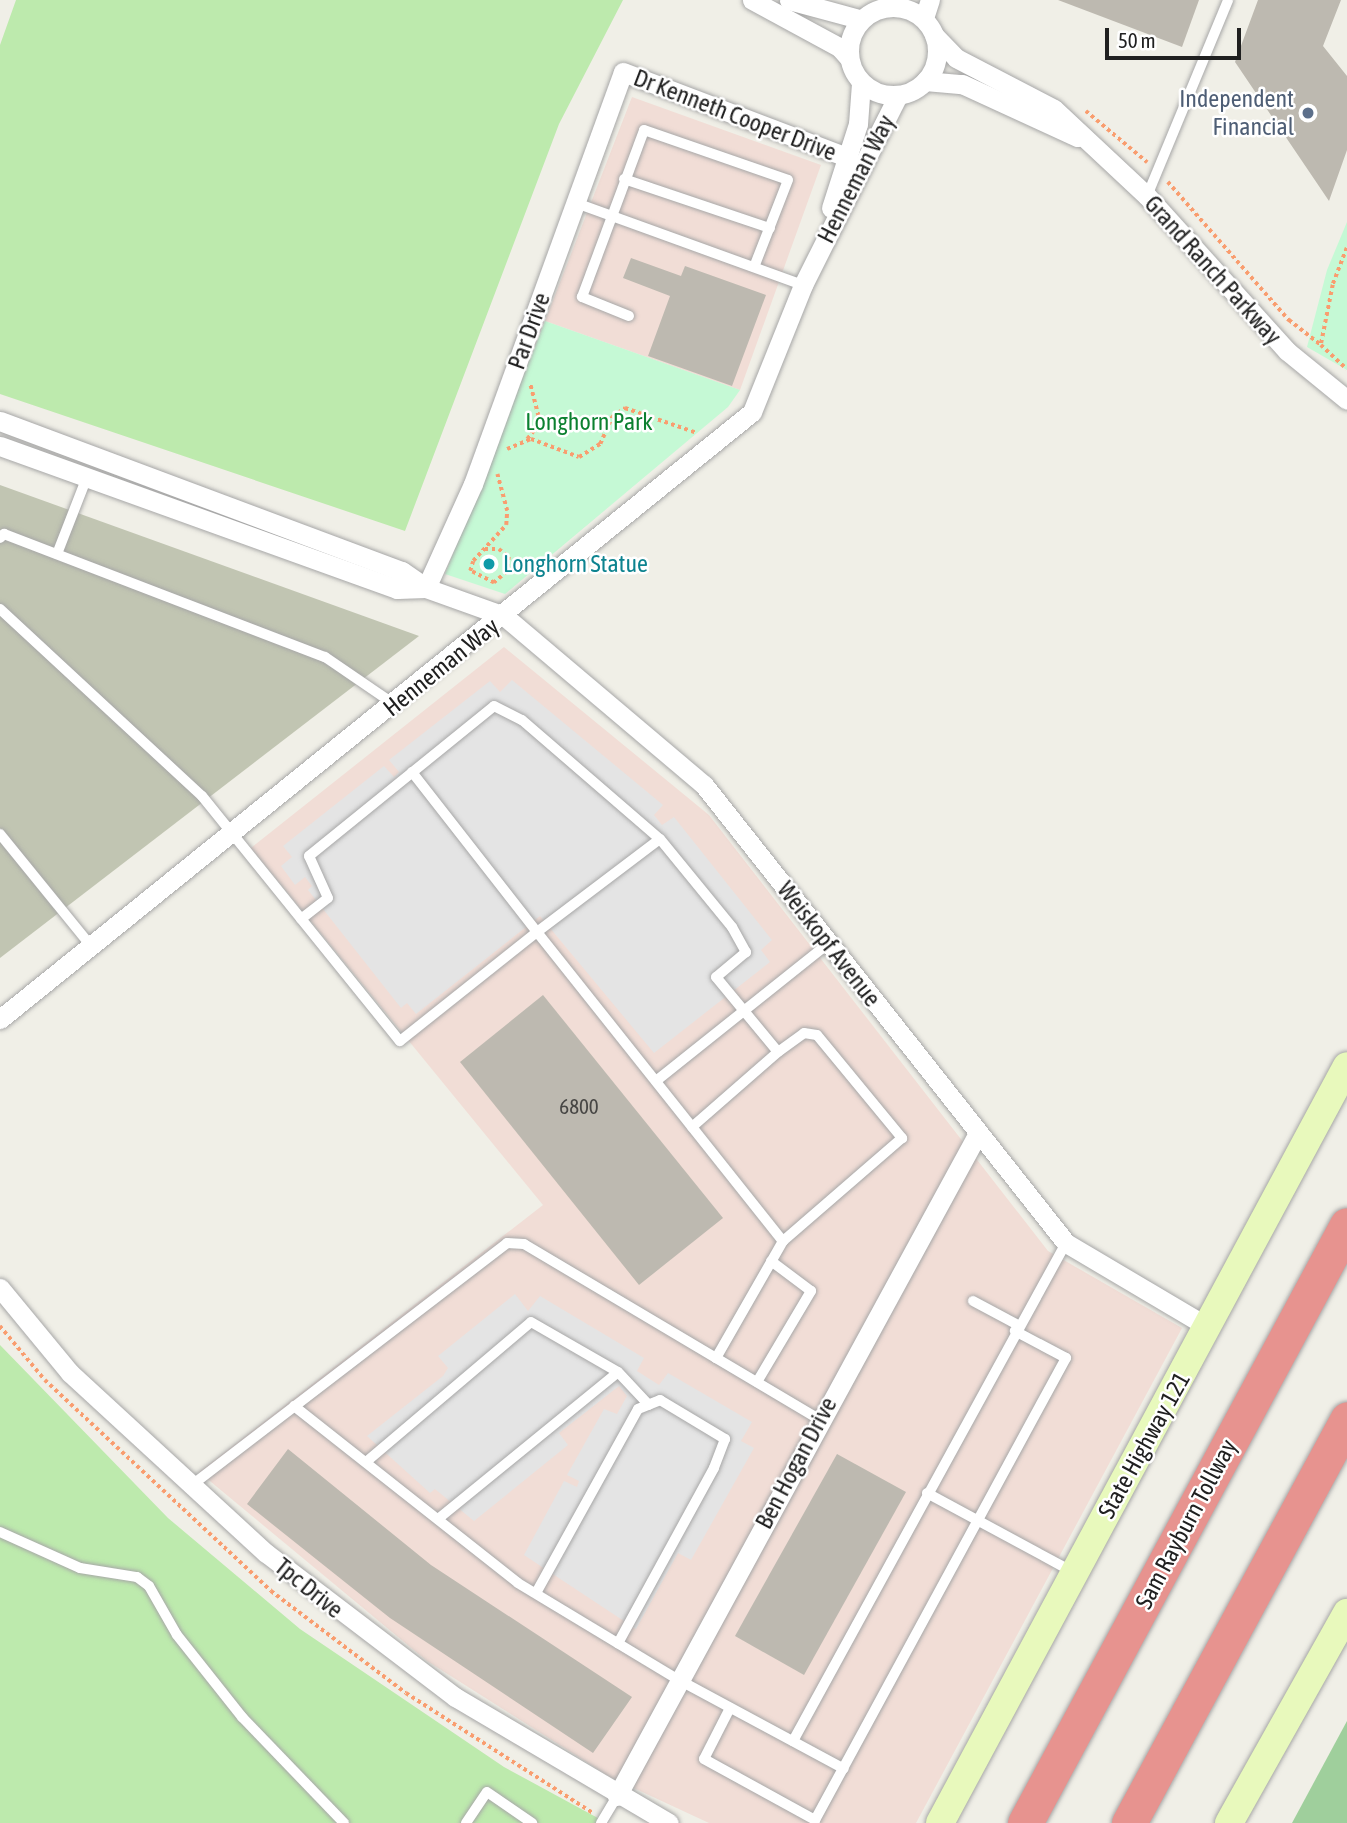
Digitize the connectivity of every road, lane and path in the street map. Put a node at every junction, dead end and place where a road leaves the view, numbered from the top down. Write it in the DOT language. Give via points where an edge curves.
graph roads {
  1 [pos="752,0"];
  2 [pos="789,0"];
  3 [pos="1228,0"];
  4 [pos="891,3"];
  5 [pos="929,18"];
  6 [pos="859,19"];
  7 [pos="849,58"];
  8 [pos="623,72"];
  9 [pos="925,81"];
  10 [pos="861,83"];
  11 [pos="898,95"];
  12 [pos="1081,138"];
  13 [pos="847,157"];
  14 [pos="624,179"];
  15 [pos="1147,196"];
  16 [pos="576,203"];
  17 [pos="610,215"];
  18 [pos="770,228"];
  19 [pos="1347,248"];
  20 [pos="814,262"];
  21 [pos="754,267"];
  22 [pos="803,285"];
  23 [pos="629,316"];
  24 [pos="1347,369"];
  25 [pos="525,371"];
  26 [pos="1347,400"];
  27 [pos="0,421"];
  28 [pos="697,433"];
  29 [pos="525,440"];
  30 [pos="0,446"];
  31 [pos="500,457"];
  32 [pos="495,470"];
  33 [pos="87,477"];
  34 [pos="0,538"];
  35 [pos="485,549"];
  36 [pos="57,554"];
  37 [pos="426,588"];
  38 [pos="0,609"];
  39 [pos="505,616"];
  40 [pos="394,704"];
  41 [pos="412,772"];
  42 [pos="0,834"];
  43 [pos="232,834"];
  44 [pos="660,839"];
  45 [pos="301,919"];
  46 [pos="537,932"];
  47 [pos="829,943"];
  48 [pos="91,946"];
  49 [pos="745,1010"];
  50 [pos="0,1019"];
  51 [pos="778,1052"];
  52 [pos="1347,1066"];
  53 [pos="656,1081"];
  54 [pos="692,1127"];
  55 [pos="978,1133"];
  56 [pos="1347,1225"];
  57 [pos="783,1241"];
  58 [pos="1066,1243"];
  59 [pos="771,1261"];
  60 [pos="0,1288"];
  61 [pos="973,1301"];
  62 [pos="1016,1328"];
  63 [pos="1209,1328"];
  64 [pos="716,1358"];
  65 [pos="618,1372"];
  66 [pos="757,1382"];
  67 [pos="649,1405"];
  68 [pos="294,1406"];
  69 [pos="819,1419"];
  70 [pos="1347,1419"];
  71 [pos="366,1462"];
  72 [pos="192,1485"];
  73 [pos="927,1493"];
  74 [pos="438,1520"];
  75 [pos="978,1520"];
  76 [pos="0,1532"];
  77 [pos="1075,1573"];
  78 [pos="536,1593"];
  79 [pos="1347,1613"];
  80 [pos="618,1643"];
  81 [pos="679,1680"];
  82 [pos="730,1707"];
  83 [pos="793,1741"];
  84 [pos="844,1769"];
  85 [pos="617,1796"];
  86 [pos="344,1823"];
  87 [pos="466,1823"];
  88 [pos="532,1823"];
  89 [pos="601,1823"];
  90 [pos="669,1823"];
  91 [pos="940,1823"];
  92 [pos="1025,1823"];
  93 [pos="1129,1823"];
  94 [pos="1229,1823"];
  1 -- 7 [label="street" via="839,47"];
  2 -- 6 [label="street"];
  3 -- 15 [label="lane"];
  4 -- 5 [label="street"];
  4 -- 6 [label="street"];
  5 -- 9 [label="street" via="937,59"];
  5 -- 12 [label="street, Grand Ranch Parkway" via="956,58 1054,109"];
  6 -- 7 [label="street"];
  7 -- 10 [label="street"];
  8 -- 13 [label="street, Dr Kenneth Cooper Drive"];
  8 -- 16 [label="street, Par Drive"];
  9 -- 11 [label="street"];
  9 -- 12 [label="street, Grand Ranch Parkway" via="962,83"];
  10 -- 11 [label="street"];
  10 -- 13 [label="street, Henneman Way"];
  11 -- 20 [label="street, Henneman Way"];
  12 -- 15 [label="street, Grand Ranch Parkway"];
  13 -- 20 [label="street, Henneman Way"];
  14 -- 17 [label="lane"];
  14 -- 18 [label="lane"];
  14 -- 18 [label="lane" via="643,130 788,180"];
  15 -- 26 [label="street, Grand Ranch Parkway" via="1273,338"];
  16 -- 17 [label="lane"];
  16 -- 37 [label="street, Par Drive" via="473,484"];
  17 -- 21 [label="lane"];
  17 -- 23 [label="lane" via="582,297"];
  18 -- 21 [label="lane"];
  19 -- 24 [label="path" via="1330,295 1321,345"];
  20 -- 22 [label="street, Henneman Way"];
  21 -- 22 [label="lane"];
  22 -- 39 [label="street, Henneman Way" via="752,412"];
  25 -- 29 [label="path" via="540,423"];
  27 -- 37 [label="street" via="402,571"];
  28 -- 29 [label="path" via="625,408 612,417 600,444 579,457"];
  29 -- 31 [label="path"];
  30 -- 33 [label="street"];
  32 -- 35 [label="path" via="508,511 506,525"];
  33 -- 36 [label="lane"];
  33 -- 37 [label="street" via="397,589"];
  34 -- 36 [label="lane" via="4,534"];
  35 -- 35 [label="path" via="470,571 494,583 507,572 509,557 499,549"];
  36 -- 40 [label="lane" via="325,657"];
  37 -- 39 [label="street, Weiskopf Avenue"];
  38 -- 43 [label="lane" via="202,796"];
  39 -- 40 [label="street, Henneman Way"];
  39 -- 47 [label="street, Weiskopf Avenue" via="704,785"];
  40 -- 43 [label="street, Henneman Way"];
  41 -- 44 [label="lane" via="494,706 522,720"];
  41 -- 45 [label="lane" via="309,856 328,898"];
  41 -- 46 [label="lane"];
  42 -- 48 [label="lane"];
  43 -- 45 [label="lane"];
  43 -- 48 [label="street, Henneman Way"];
  44 -- 46 [label="lane"];
  44 -- 49 [label="lane" via="733,927 746,952 716,977"];
  45 -- 46 [label="lane" via="400,1041"];
  46 -- 53 [label="lane"];
  47 -- 49 [label="lane"];
  47 -- 55 [label="street, Weiskopf Avenue"];
  48 -- 50 [label="street, Henneman Way"];
  49 -- 51 [label="lane"];
  49 -- 53 [label="lane"];
  51 -- 54 [label="lane"];
  51 -- 57 [label="lane" via="804,1032 817,1035 902,1138"];
  52 -- 63 [label="main road, State Highway 121"];
  53 -- 54 [label="lane"];
  54 -- 57 [label="lane"];
  55 -- 58 [label="street, Weiskopf Avenue"];
  55 -- 69 [label="street, Ben Hogan Drive"];
  56 -- 92 [label="highway, Sam Rayburn Tollway"];
  57 -- 59 [label="lane"];
  58 -- 62 [label="lane"];
  58 -- 63 [label="street, Weiskopf Avenue"];
  59 -- 64 [label="lane"];
  59 -- 66 [label="lane" via="811,1291"];
  60 -- 72 [label="street, Tpc Drive" via="70,1373"];
  61 -- 62 [label="lane"];
  62 -- 73 [label="lane"];
  62 -- 75 [label="lane" via="1066,1358"];
  63 -- 77 [label="main road, State Highway 121"];
  64 -- 66 [label="lane"];
  64 -- 68 [label="lane" via="524,1244 507,1243"];
  65 -- 67 [label="lane"];
  65 -- 71 [label="lane" via="531,1322"];
  65 -- 74 [label="lane"];
  66 -- 69 [label="lane"];
  67 -- 78 [label="lane" via="638,1409"];
  67 -- 80 [label="lane" via="660,1400 725,1439 715,1468"];
  68 -- 71 [label="lane"];
  68 -- 72 [label="lane"];
  69 -- 81 [label="street, Ben Hogan Drive"];
  70 -- 93 [label="highway"];
  71 -- 74 [label="lane"];
  72 -- 85 [label="street, Tpc Drive" via="357,1626 455,1697"];
  73 -- 75 [label="lane"];
  73 -- 83 [label="lane"];
  74 -- 78 [label="lane"];
  75 -- 77 [label="lane"];
  75 -- 84 [label="lane"];
  76 -- 86 [label="lane" via="80,1567 136,1577 149,1586 177,1635 242,1717"];
  77 -- 91 [label="main road, State Highway 121"];
  78 -- 80 [label="lane"];
  79 -- 94 [label="main road"];
  80 -- 81 [label="lane"];
  81 -- 82 [label="lane"];
  81 -- 85 [label="street, Ben Hogan Drive"];
  82 -- 83 [label="lane"];
  82 -- 84 [label="lane" via="704,1759 816,1820"];
  83 -- 84 [label="lane"];
  85 -- 89 [label="lane"];
  85 -- 90 [label="street, Tpc Drive"];
  87 -- 88 [label="lane" via="486,1792"];
}
